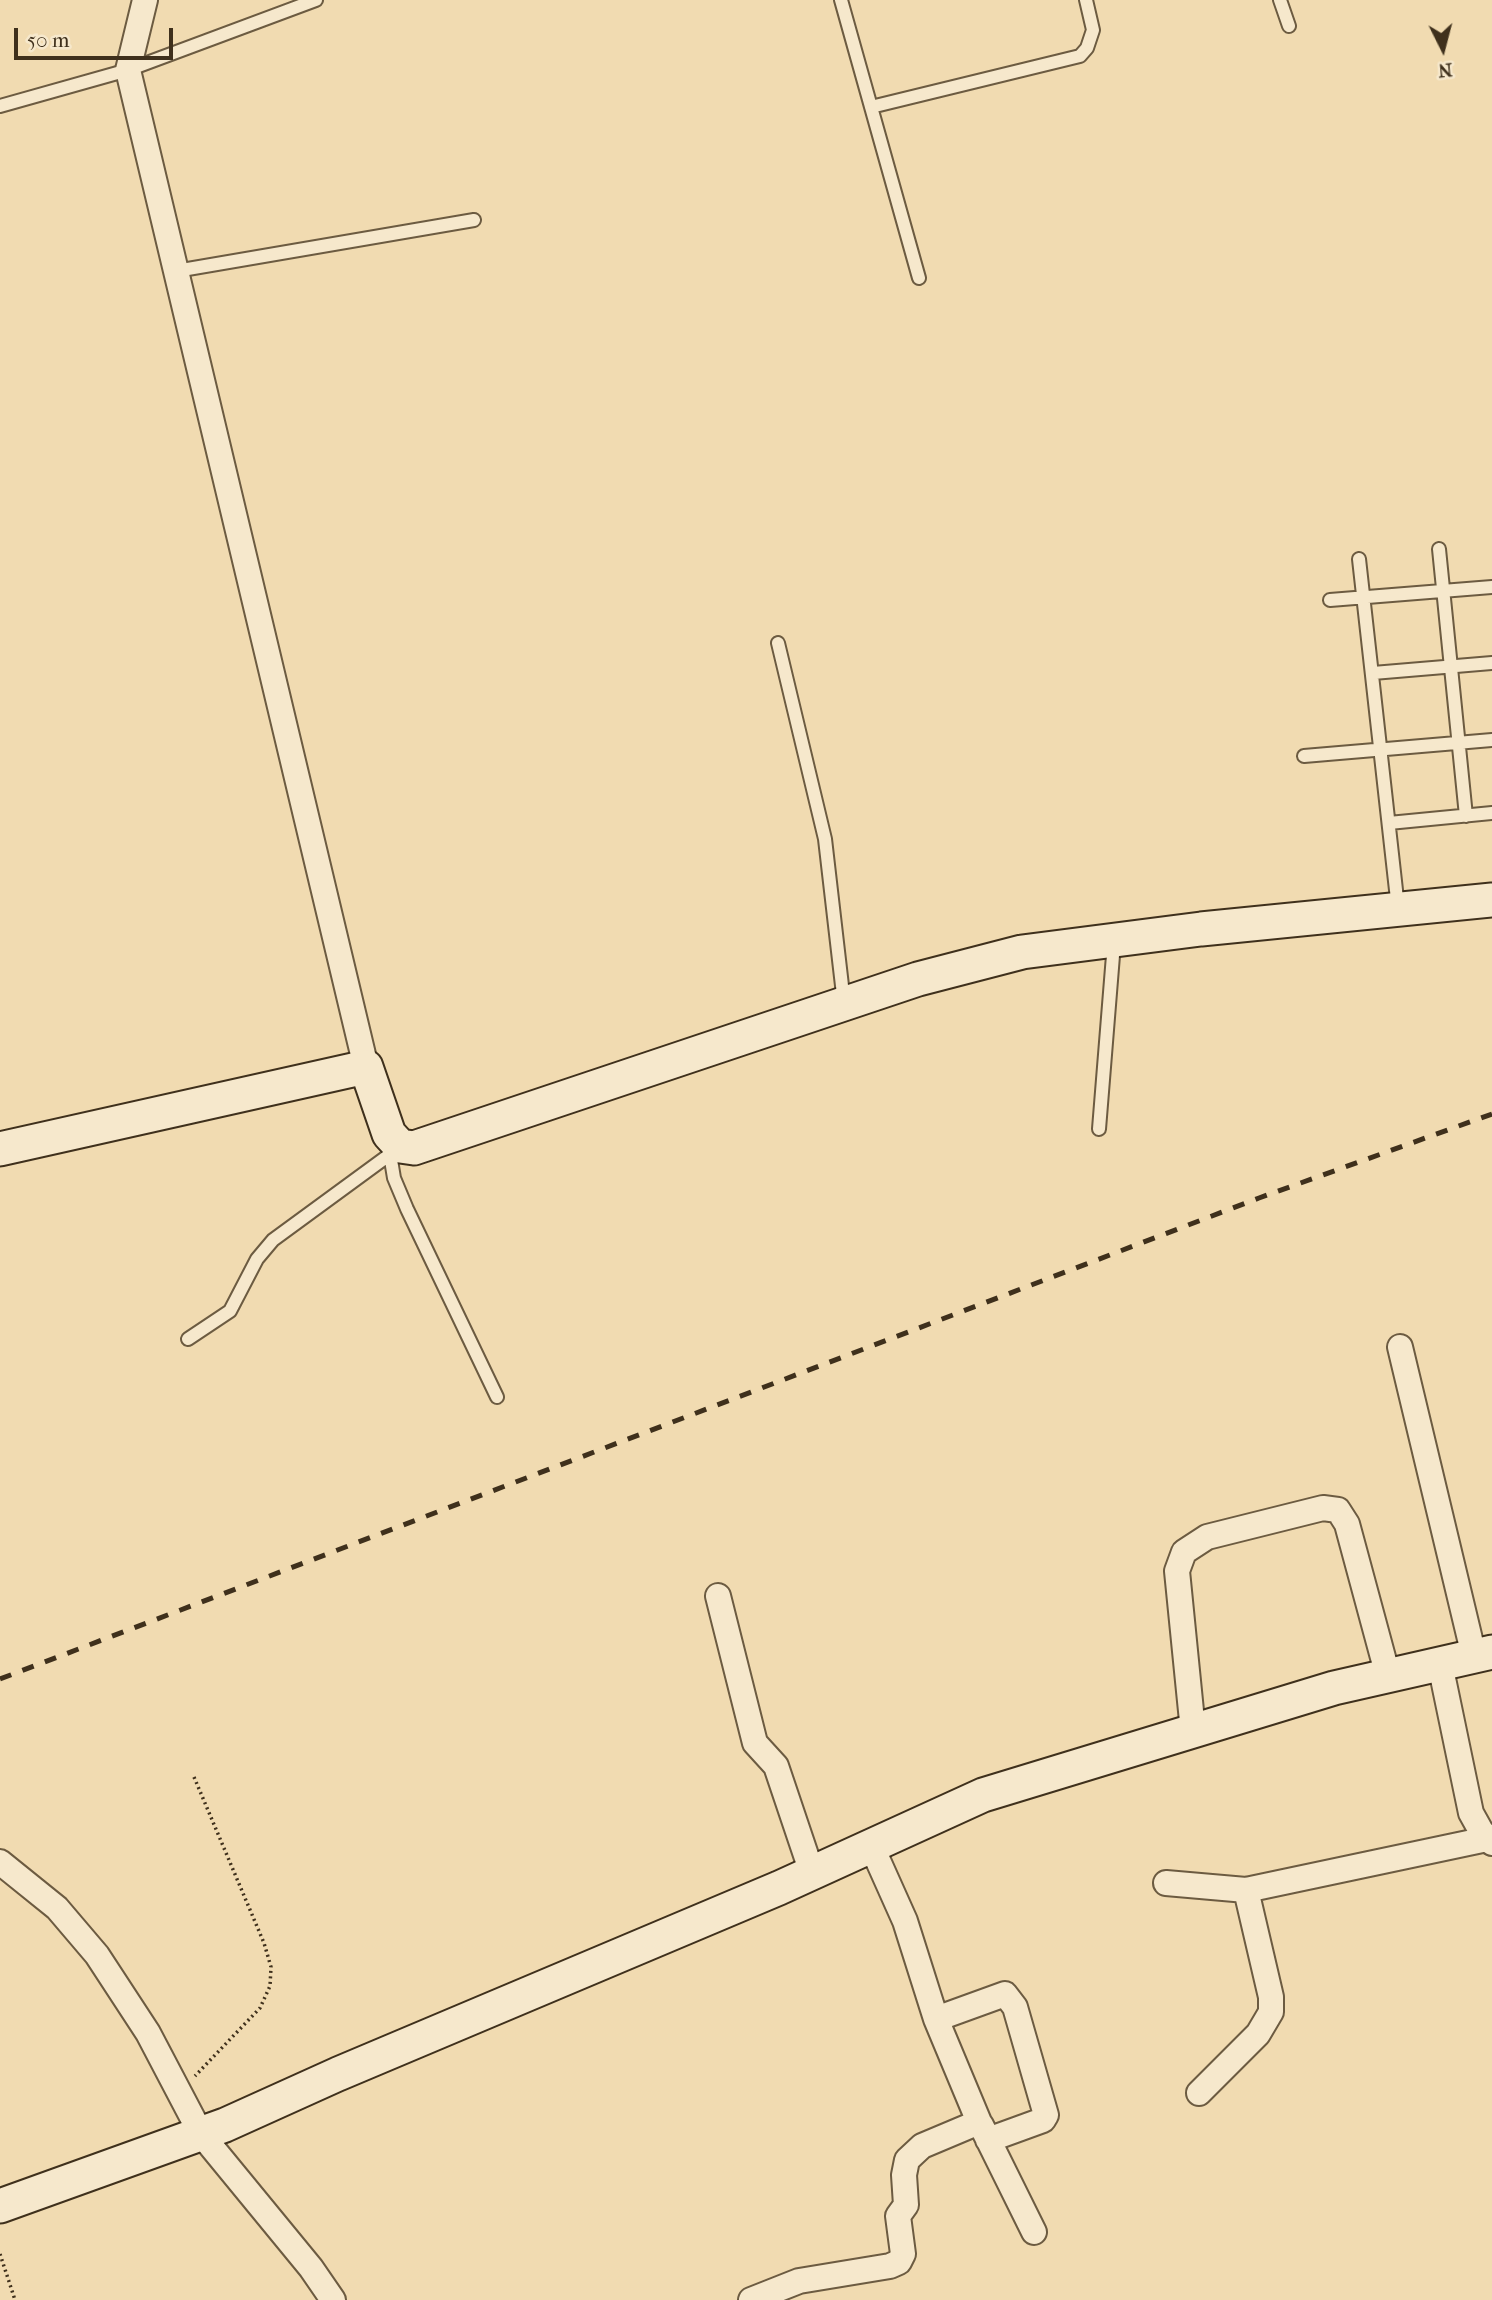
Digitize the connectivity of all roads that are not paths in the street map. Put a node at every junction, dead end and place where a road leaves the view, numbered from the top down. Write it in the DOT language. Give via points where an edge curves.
graph roads {
  1 [pos="145,0"];
  2 [pos="316,0"];
  3 [pos="841,0"];
  4 [pos="1086,0"];
  5 [pos="1280,0"];
  6 [pos="1289,26"];
  7 [pos="128,70"];
  8 [pos="0,106"];
  9 [pos="871,107"];
  10 [pos="474,220"];
  11 [pos="176,271"];
  12 [pos="919,278"];
  13 [pos="1439,549"];
  14 [pos="1359,559"];
  15 [pos="1492,587"];
  16 [pos="1443,591"];
  17 [pos="1364,597"];
  18 [pos="1330,600"];
  19 [pos="778,643"];
  20 [pos="1492,663"];
  21 [pos="1449,666"];
  22 [pos="1373,673"];
  23 [pos="1492,740"];
  24 [pos="1458,743"];
  25 [pos="1381,750"];
  26 [pos="1304,756"];
  27 [pos="1492,813"];
  28 [pos="1466,816"];
  29 [pos="1389,823"];
  30 [pos="1492,900"];
  31 [pos="1398,908"];
  32 [pos="1114,940"];
  33 [pos="844,1004"];
  34 [pos="366,1067"];
  35 [pos="1099,1129"];
  36 [pos="0,1149"];
  37 [pos="395,1150"];
  38 [pos="188,1339"];
  39 [pos="1400,1347"];
  40 [pos="497,1396"];
  41 [pos="718,1596"];
  42 [pos="1483,1654"];
  43 [pos="1440,1664"];
  44 [pos="1388,1676"];
  45 [pos="1193,1731"];
  46 [pos="1490,1841"];
  47 [pos="871,1845"];
  48 [pos="0,1863"];
  49 [pos="812,1872"];
  50 [pos="1166,1883"];
  51 [pos="1245,1889"];
  52 [pos="936,2019"];
  53 [pos="1199,2093"];
  54 [pos="984,2131"];
  55 [pos="201,2134"];
  56 [pos="0,2206"];
  57 [pos="1034,2232"];
  58 [pos="333,2300"];
  59 [pos="751,2300"];
  1 -- 7 [label="street"];
  2 -- 7 [label="lane"];
  3 -- 9 [label="lane"];
  4 -- 9 [label="lane" via="1093,30 1080,56"];
  5 -- 6 [label="lane"];
  7 -- 8 [label="lane"];
  7 -- 11 [label="street"];
  9 -- 12 [label="lane"];
  10 -- 11 [label="lane"];
  11 -- 34 [label="street"];
  13 -- 16 [label="lane"];
  14 -- 17 [label="lane"];
  15 -- 16 [label="lane"];
  16 -- 17 [label="lane"];
  16 -- 21 [label="lane"];
  17 -- 18 [label="lane"];
  17 -- 22 [label="lane"];
  19 -- 33 [label="lane" via="825,839"];
  20 -- 21 [label="lane"];
  21 -- 22 [label="lane"];
  21 -- 24 [label="lane"];
  22 -- 25 [label="lane"];
  23 -- 24 [label="lane"];
  24 -- 25 [label="lane"];
  24 -- 28 [label="lane"];
  25 -- 26 [label="lane"];
  25 -- 29 [label="lane"];
  27 -- 28 [label="lane"];
  28 -- 29 [label="lane"];
  29 -- 31 [label="lane"];
  30 -- 31 [label="street"];
  31 -- 32 [label="street"];
  32 -- 33 [label="street" via="985,961"];
  32 -- 35 [label="lane"];
  33 -- 37 [label="street" via="414,1149"];
  34 -- 36 [label="street"];
  34 -- 37 [label="street"];
  37 -- 38 [label="lane" via="273,1240 257,1259 230,1311"];
  37 -- 40 [label="lane" via="394,1178"];
  39 -- 42 [label="street"];
  41 -- 49 [label="street" via="755,1743 776,1766"];
  42 -- 43 [label="street"];
  43 -- 44 [label="street"];
  43 -- 46 [label="street" via="1471,1813"];
  44 -- 45 [label="street"];
  44 -- 45 [label="street" via="1347,1524 1338,1510 1323,1508 1207,1537 1184,1552 1177,1571"];
  45 -- 47 [label="street" via="983,1795"];
  46 -- 51 [label="street"];
  47 -- 49 [label="street"];
  47 -- 52 [label="street" via="911,1937"];
  48 -- 55 [label="street" via="57,1908 97,1955 148,2033"];
  49 -- 55 [label="street"];
  50 -- 51 [label="street"];
  51 -- 53 [label="street" via="1272,1997 1271,2012 1258,2034"];
  52 -- 54 [label="street"];
  52 -- 54 [label="street" via="1004,1994 1015,2007 1046,2115 1043,2120"];
  54 -- 57 [label="street"];
  54 -- 59 [label="street" via="922,2146 907,2160 906,2205 898,2216 903,2254 899,2262 799,2281"];
  55 -- 56 [label="street"];
  55 -- 58 [label="street"];
}
